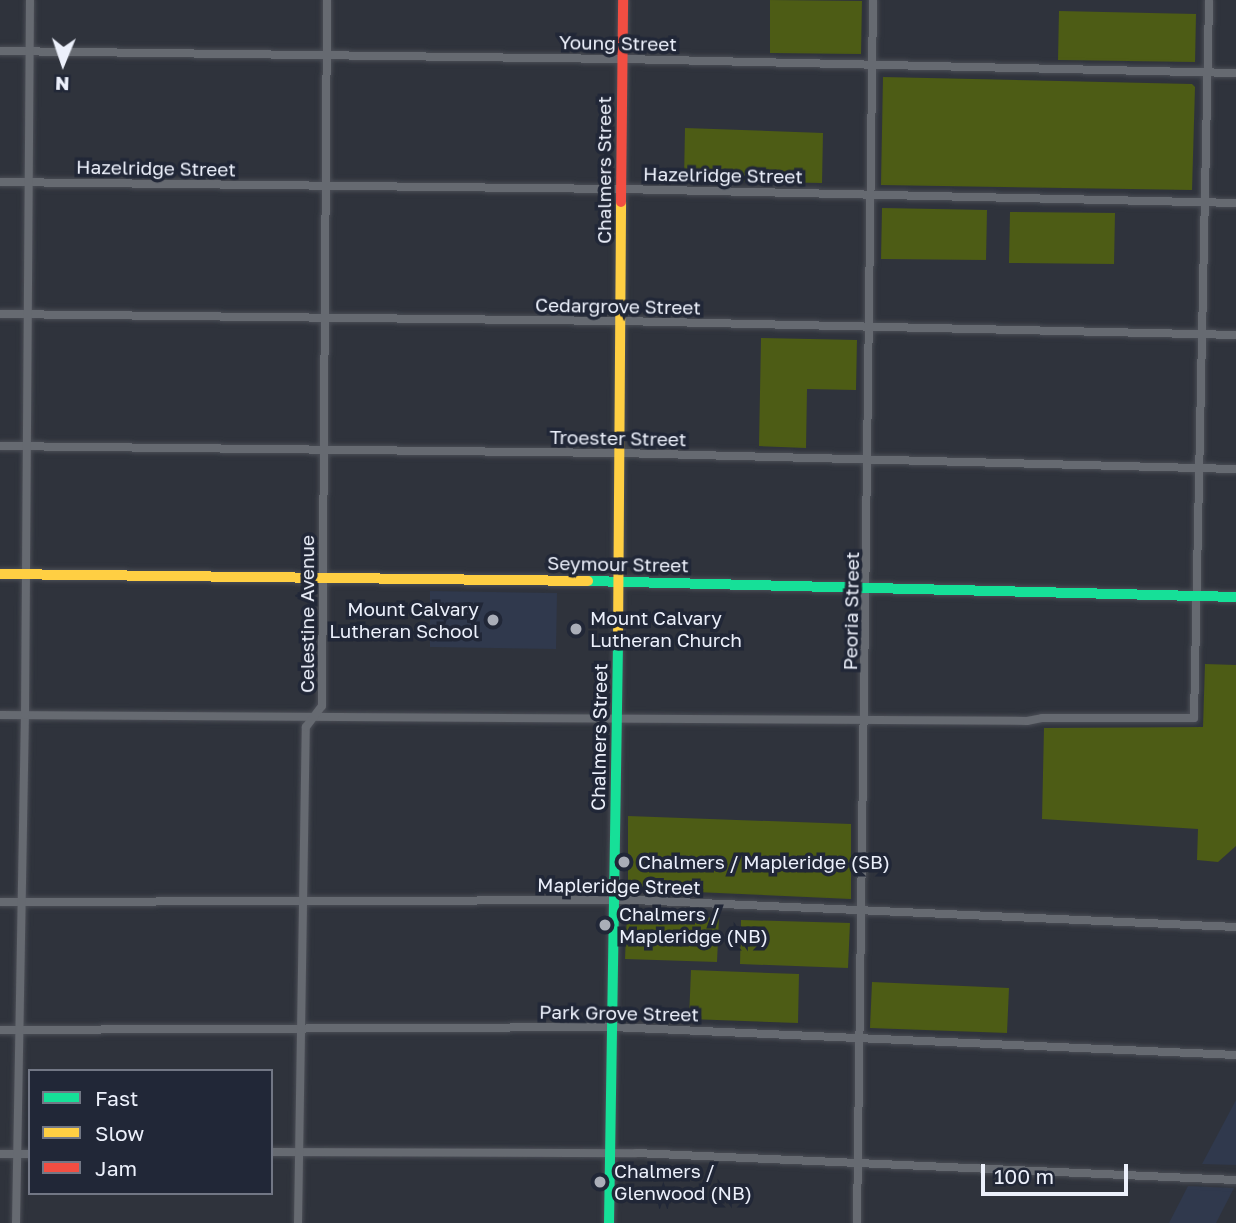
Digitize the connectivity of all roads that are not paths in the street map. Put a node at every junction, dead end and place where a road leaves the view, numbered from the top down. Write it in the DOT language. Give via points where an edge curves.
graph roads {
  1 [pos="30,0"];
  2 [pos="327,0"];
  3 [pos="623,0"];
  4 [pos="873,0"];
  5 [pos="1209,0"];
  6 [pos="0,51"];
  7 [pos="30,52"];
  8 [pos="327,55"];
  9 [pos="622,59"];
  10 [pos="873,64"];
  11 [pos="1207,72"];
  12 [pos="1236,73"];
  13 [pos="0,182"];
  14 [pos="29,183"];
  15 [pos="326,185"];
  16 [pos="621,189"];
  17 [pos="872,194"];
  18 [pos="1205,202"];
  19 [pos="1236,203"];
  20 [pos="0,314"];
  21 [pos="28,315"];
  22 [pos="325,318"];
  23 [pos="621,321"];
  24 [pos="870,327"];
  25 [pos="1202,335"];
  26 [pos="1236,335"];
  27 [pos="0,446"];
  28 [pos="27,447"];
  29 [pos="324,450"];
  30 [pos="620,453"];
  31 [pos="869,459"];
  32 [pos="1199,468"];
  33 [pos="1236,469"];
  34 [pos="0,574"];
  35 [pos="26,574"];
  36 [pos="323,577"];
  37 [pos="618,581"];
  38 [pos="867,587"];
  39 [pos="1197,595"];
  40 [pos="1236,597"];
  41 [pos="0,715"];
  42 [pos="25,715"];
  43 [pos="314,716"];
  44 [pos="617,718"];
  45 [pos="866,719"];
  46 [pos="303,900"];
  47 [pos="614,900"];
  48 [pos="0,902"];
  49 [pos="22,902"];
  50 [pos="863,910"];
  51 [pos="1236,927"];
  52 [pos="301,1027"];
  53 [pos="612,1027"];
  54 [pos="20,1029"];
  55 [pos="0,1030"];
  56 [pos="861,1037"];
  57 [pos="1236,1055"];
  58 [pos="273,1152"];
  59 [pos="299,1152"];
  60 [pos="610,1152"];
  61 [pos="0,1154"];
  62 [pos="18,1154"];
  63 [pos="28,1154"];
  64 [pos="858,1162"];
  65 [pos="1236,1180"];
  66 [pos="16,1223"];
  67 [pos="298,1223"];
  68 [pos="609,1223"];
  69 [pos="857,1223"];
  1 -- 7 [label="street"];
  2 -- 8 [label="street, Celestine Avenue"];
  3 -- 9 [label="street, Chalmers Street"];
  4 -- 10 [label="street, Peoria Street"];
  5 -- 11 [label="street"];
  6 -- 7 [label="street, Young Street"];
  7 -- 8 [label="street, Young Street"];
  7 -- 14 [label="street"];
  8 -- 9 [label="street, Young Street"];
  8 -- 15 [label="street, Celestine Avenue"];
  9 -- 10 [label="street, Young Street"];
  9 -- 16 [label="street, Chalmers Street"];
  10 -- 11 [label="street, Young Street"];
  10 -- 17 [label="street, Peoria Street"];
  11 -- 12 [label="street, Young Street"];
  11 -- 18 [label="street"];
  13 -- 14 [label="street, Hazelridge Street"];
  14 -- 15 [label="street, Hazelridge Street"];
  14 -- 21 [label="street"];
  15 -- 16 [label="street, Hazelridge Street"];
  15 -- 22 [label="street, Celestine Avenue"];
  16 -- 17 [label="street, Hazelridge Street"];
  16 -- 23 [label="street, Chalmers Street"];
  17 -- 18 [label="street, Hazelridge Street"];
  17 -- 24 [label="street, Peoria Street"];
  18 -- 19 [label="street, Hazelridge Street"];
  18 -- 25 [label="street"];
  20 -- 21 [label="street, Cedargrove Street"];
  21 -- 22 [label="street, Cedargrove Street"];
  21 -- 28 [label="street"];
  22 -- 23 [label="street, Cedargrove Street"];
  22 -- 29 [label="street, Celestine Avenue"];
  23 -- 24 [label="street, Cedargrove Street"];
  23 -- 30 [label="street, Chalmers Street"];
  24 -- 25 [label="street, Cedargrove Street"];
  24 -- 31 [label="street, Peoria Street"];
  25 -- 26 [label="street, Cedargrove Street"];
  25 -- 32 [label="street"];
  27 -- 28 [label="street, Troester Street"];
  28 -- 29 [label="street, Troester Street"];
  28 -- 35 [label="street"];
  29 -- 30 [label="street, Troester Street"];
  29 -- 36 [label="street, Celestine Avenue"];
  30 -- 31 [label="street, Troester Street"];
  30 -- 37 [label="street, Chalmers Street"];
  31 -- 32 [label="street, Troester Street"];
  31 -- 38 [label="street, Peoria Street"];
  32 -- 33 [label="street, Troester Street"];
  32 -- 39 [label="street"];
  34 -- 35 [label="street, Seymour Street"];
  35 -- 36 [label="street, Seymour Street"];
  35 -- 42 [label="street"];
  36 -- 37 [label="street, Seymour Street"];
  36 -- 43 [label="street, Celestine Avenue" via="322,706"];
  37 -- 38 [label="street, Seymour Street"];
  37 -- 44 [label="street, Chalmers Street"];
  38 -- 39 [label="street, Seymour Street"];
  38 -- 45 [label="street, Peoria Street"];
  39 -- 40 [label="street, Seymour Street"];
  39 -- 45 [label="street" via="1194,718"];
  41 -- 42 [label="street"];
  42 -- 43 [label="street"];
  42 -- 49 [label="street"];
  43 -- 44 [label="street"];
  43 -- 46 [label="street, Celestine Avenue" via="306,727"];
  44 -- 45 [label="street"];
  44 -- 47 [label="street, Chalmers Street"];
  45 -- 50 [label="street, Peoria Street"];
  46 -- 47 [label="street, Mapleridge Street"];
  46 -- 49 [label="street, Mapleridge Street"];
  46 -- 52 [label="street, Celestine Avenue"];
  47 -- 50 [label="street, Mapleridge Street"];
  47 -- 53 [label="street, Chalmers Street"];
  48 -- 49 [label="street, Mapleridge Street"];
  49 -- 54 [label="street"];
  50 -- 51 [label="street, Mapleridge Street"];
  50 -- 56 [label="street, Peoria Street"];
  52 -- 53 [label="street, Park Grove Street"];
  52 -- 54 [label="street, Park Grove Street"];
  52 -- 59 [label="street, Celestine Avenue"];
  53 -- 56 [label="street, Park Grove Street"];
  53 -- 60 [label="street, Chalmers Street"];
  54 -- 55 [label="street, Park Grove Street"];
  54 -- 62 [label="street"];
  56 -- 57 [label="street, Park Grove Street"];
  56 -- 64 [label="street, Peoria Street"];
  58 -- 59 [label="street"];
  59 -- 60 [label="street"];
  59 -- 67 [label="street, Celestine Avenue"];
  60 -- 64 [label="street"];
  60 -- 68 [label="street, Chalmers Street"];
  61 -- 62 [label="street"];
  62 -- 63 [label="street"];
  62 -- 66 [label="street"];
  64 -- 65 [label="street"];
  64 -- 69 [label="street, Peoria Street"];
}
